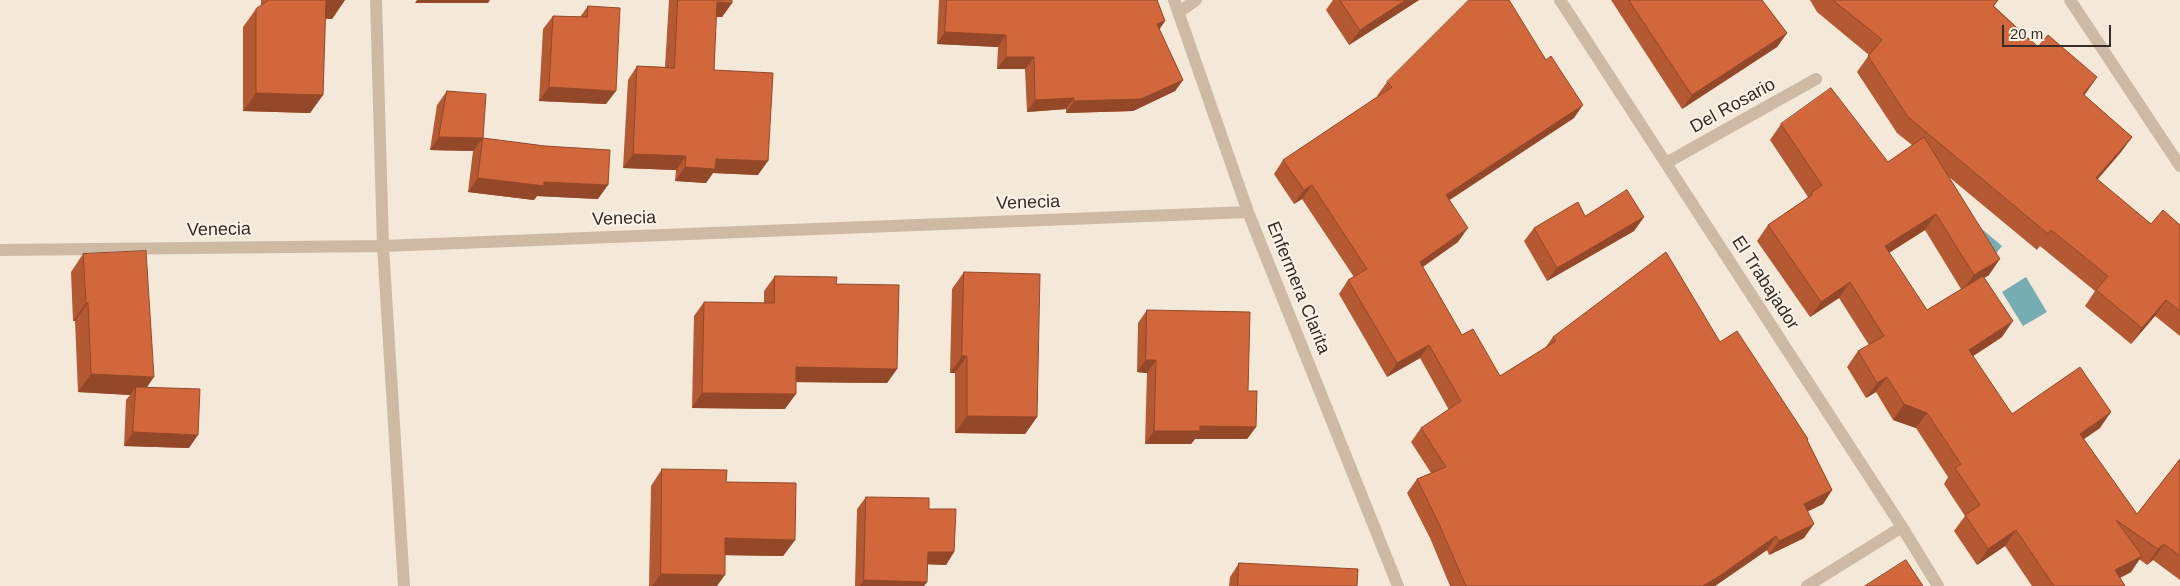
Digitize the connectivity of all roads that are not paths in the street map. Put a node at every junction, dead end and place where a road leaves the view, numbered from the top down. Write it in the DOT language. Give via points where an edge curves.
graph roads {
  1 [pos="376,0"];
  2 [pos="1196,0"];
  3 [pos="1560,0"];
  4 [pos="2070,0"];
  5 [pos="1177,6"];
  6 [pos="1816,79"];
  7 [pos="1666,163"];
  8 [pos="2180,166"];
  9 [pos="1248,212"];
  10 [pos="383,246"];
  11 [pos="0,250"];
  12 [pos="1902,527"];
  13 [pos="404,586"];
  14 [pos="1398,586"];
  15 [pos="1807,586"];
  16 [pos="1938,586"];
  1 -- 10 [label="street"];
  2 -- 5 [label="street"];
  3 -- 7 [label="street, El Trabajador"];
  4 -- 8 [label="street"];
  5 -- 9 [label="street, Enfermera Clarita"];
  6 -- 7 [label="street, Del Rosario"];
  7 -- 12 [label="street, El Trabajador"];
  9 -- 10 [label="street, Venecia"];
  9 -- 14 [label="street, Enfermera Clarita"];
  10 -- 11 [label="street, Venecia"];
  10 -- 13 [label="street"];
  12 -- 15 [label="street"];
  12 -- 16 [label="street, El Trabajador"];
}
